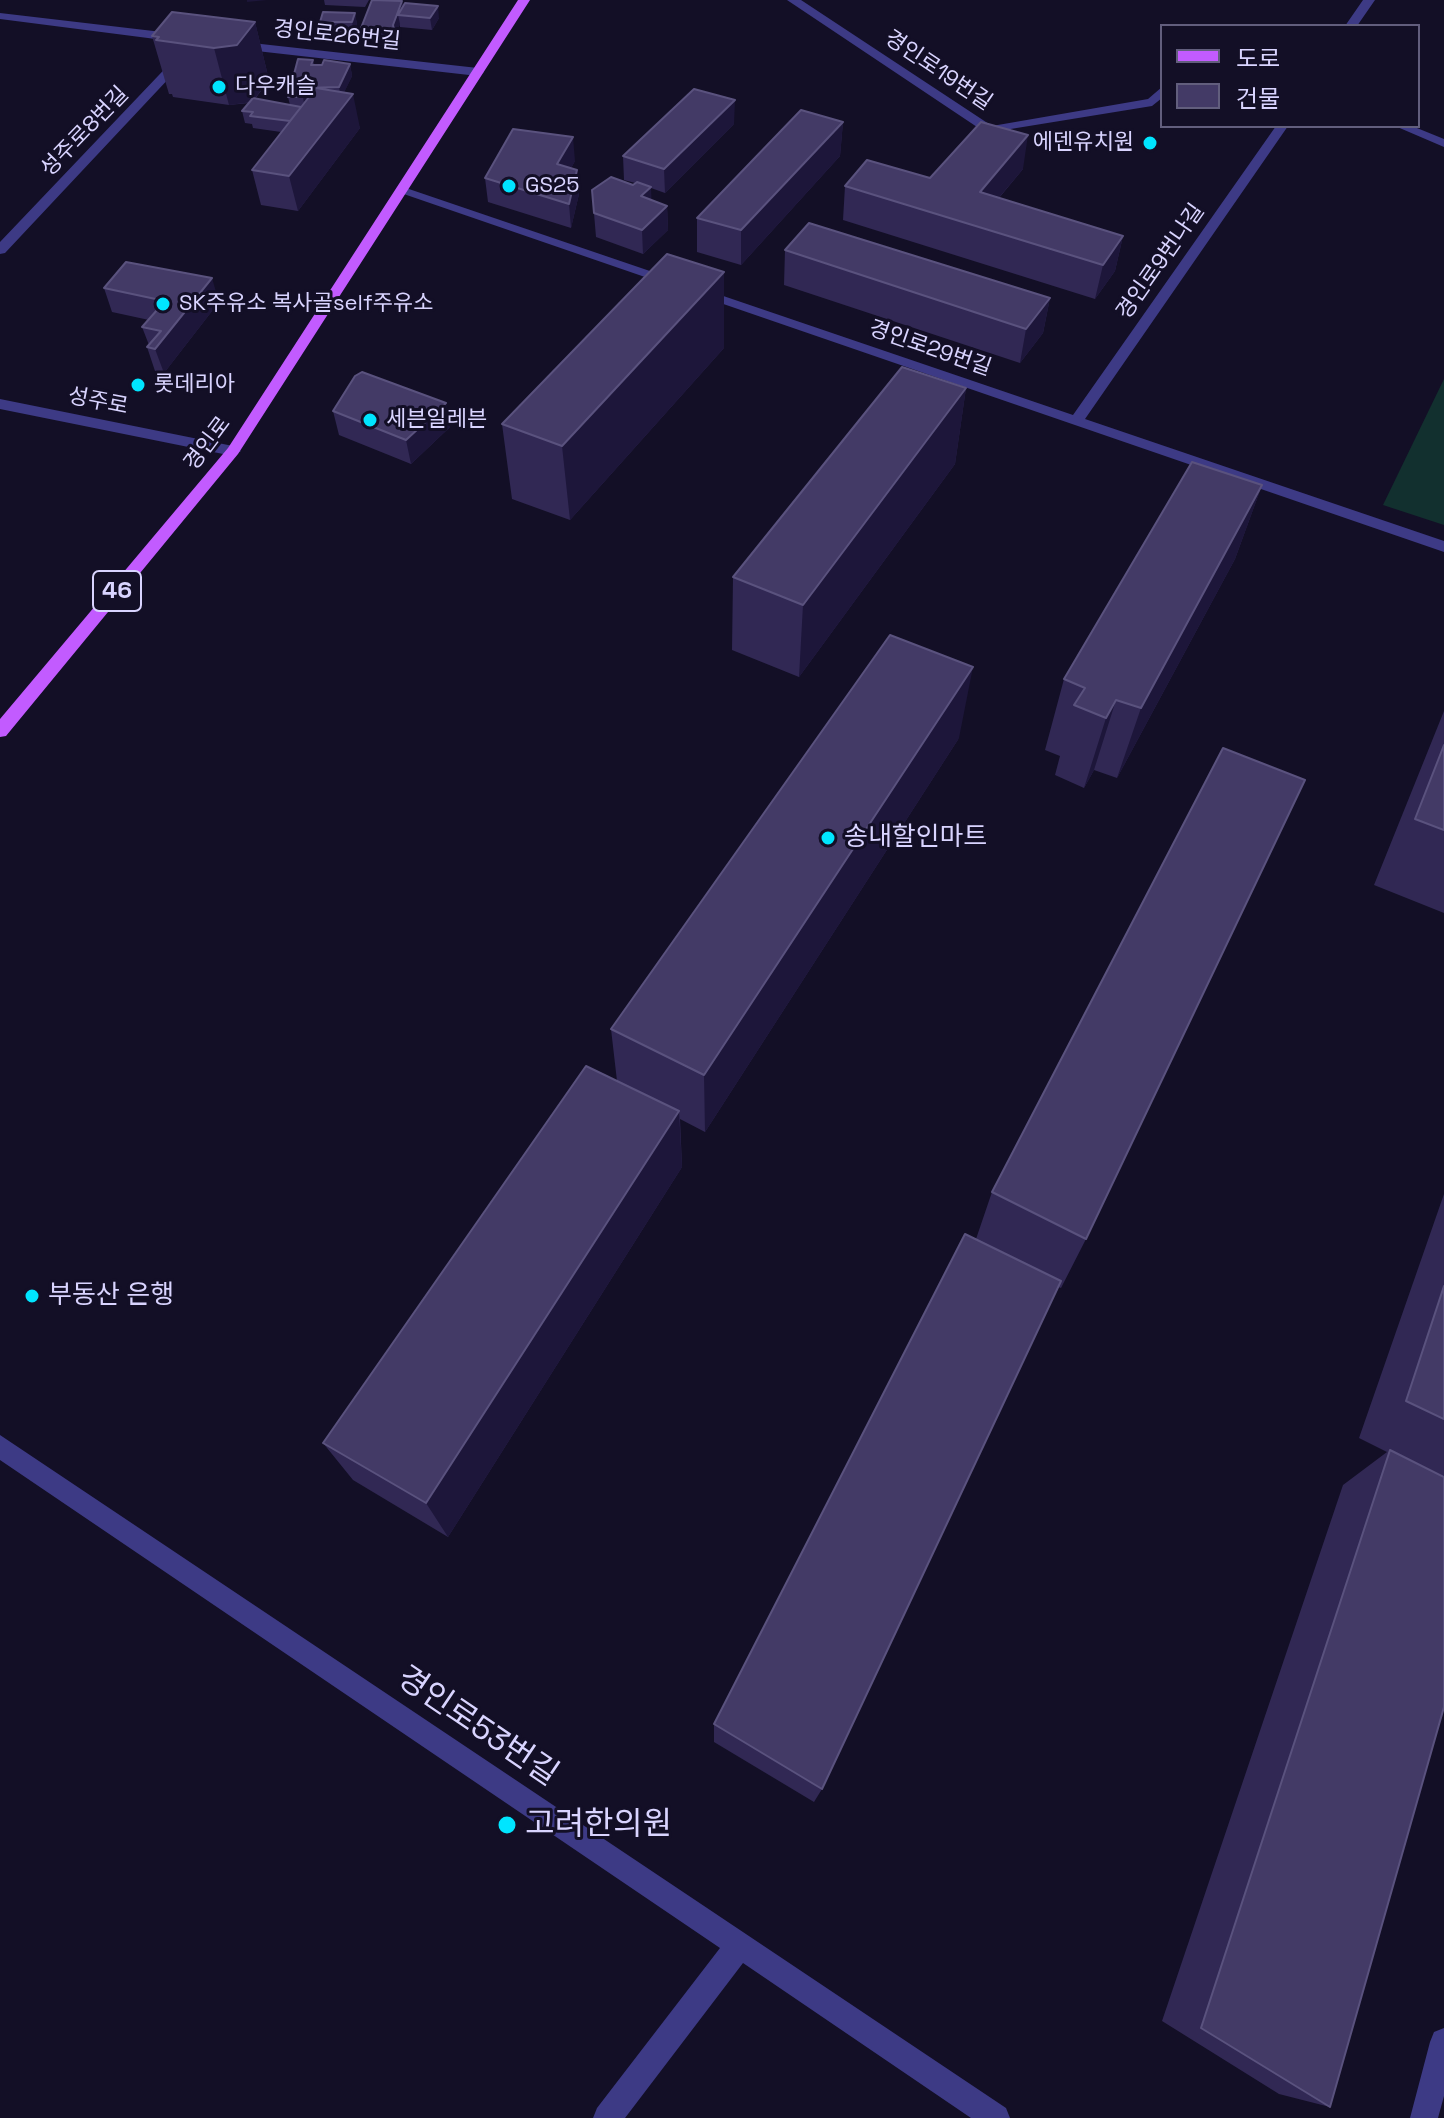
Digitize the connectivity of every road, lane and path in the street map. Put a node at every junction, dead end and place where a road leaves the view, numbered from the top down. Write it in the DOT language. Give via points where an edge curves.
graph roads {
  1 [pos="524,0"];
  2 [pos="793,0"];
  3 [pos="1369,0"];
  4 [pos="0,16"];
  5 [pos="1352,24"];
  6 [pos="199,41"];
  7 [pos="214,43"];
  8 [pos="188,52"];
  9 [pos="478,72"];
  10 [pos="1160,93"];
  11 [pos="1281,128"];
  12 [pos="1406,128"];
  13 [pos="1444,143"];
  14 [pos="401,191"];
  15 [pos="0,250"];
  16 [pos="0,404"];
  17 [pos="1076,422"];
  18 [pos="233,451"];
  19 [pos="1444,547"];
  20 [pos="0,731"];
  21 [pos="0,1446"];
  22 [pos="739,1946"];
  23 [pos="1444,2042"];
  24 [pos="607,2118"];
  25 [pos="996,2118"];
  26 [pos="1424,2118"];
  1 -- 9 [label="main road, 경인로 / 46"];
  2 -- 10 [label="street, 경인로19번길" via="990,130 1152,102"];
  3 -- 5 [label="street"];
  4 -- 6 [label="street"];
  7 -- 9 [label="street, 경인로26번길"];
  8 -- 15 [label="street, 성주로8번길"];
  9 -- 14 [label="main road, 경인로 / 46"];
  11 -- 17 [label="street, 경인로9번나길"];
  12 -- 13 [label="street"];
  14 -- 17 [label="street, 경인로29번길"];
  14 -- 18 [label="main road, 경인로 / 46"];
  16 -- 18 [label="street, 성주로"];
  17 -- 19 [label="street, 경인로29번길"];
  18 -- 20 [label="main road, 경인로 / 46"];
  21 -- 22 [label="street, 경인로53번길"];
  22 -- 24 [label="street"];
  22 -- 25 [label="street, 경인로53번길"];
  23 -- 26 [label="street"];
}
